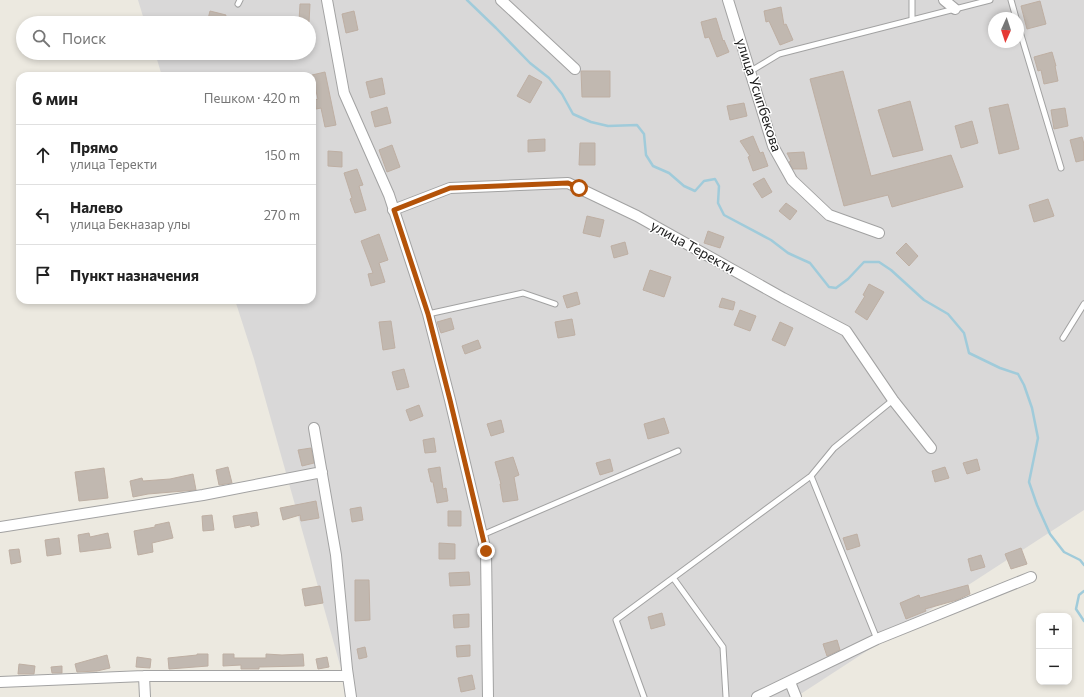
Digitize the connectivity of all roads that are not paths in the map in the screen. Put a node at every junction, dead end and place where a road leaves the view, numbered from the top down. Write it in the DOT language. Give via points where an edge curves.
graph roads {
  1 [pos="327,0"];
  2 [pos="501,0"];
  3 [pos="728,0"];
  4 [pos="912,0"];
  5 [pos="944,0"];
  6 [pos="990,0"];
  7 [pos="1011,0"];
  8 [pos="955,9"];
  9 [pos="1014,12"];
  10 [pos="912,20"];
  11 [pos="1024,45"];
  12 [pos="575,69"];
  13 [pos="751,72"];
  14 [pos="1060,168"];
  15 [pos="394,210"];
  16 [pos="879,233"];
  17 [pos="556,304"];
  18 [pos="1084,304"];
  19 [pos="428,314"];
  20 [pos="1063,338"];
  21 [pos="893,400"];
  22 [pos="314,428"];
  23 [pos="931,448"];
  24 [pos="678,451"];
  25 [pos="322,472"];
  26 [pos="811,476"];
  27 [pos="0,527"];
  28 [pos="482,535"];
  29 [pos="1031,577"];
  30 [pos="674,579"];
  31 [pos="877,639"];
  32 [pos="144,676"];
  33 [pos="348,676"];
  34 [pos="0,682"];
  35 [pos="790,682"];
  36 [pos="145,697"];
  37 [pos="351,697"];
  38 [pos="488,697"];
  39 [pos="644,697"];
  40 [pos="726,697"];
  41 [pos="757,697"];
  42 [pos="796,697"];
  1 -- 15 [label="street" via="344,93"];
  2 -- 12 [label="street"];
  3 -- 13 [label="street, улица Усипбекова"];
  4 -- 10 [label="lane"];
  5 -- 8 [label="street"];
  6 -- 8 [label="lane"];
  7 -- 9 [label="lane"];
  8 -- 10 [label="lane"];
  10 -- 13 [label="lane" via="779,54"];
  11 -- 14 [label="lane"];
  13 -- 16 [label="street, улица Усипбекова" via="773,146 792,180 829,215"];
  15 -- 19 [label="street"];
  15 -- 21 [label="street, улица Теректи" via="450,188 568,183 637,216 846,331"];
  17 -- 19 [label="lane" via="523,293"];
  18 -- 20 [label="lane"];
  19 -- 28 [label="street"];
  21 -- 23 [label="street, улица Теректи"];
  21 -- 26 [label="lane" via="834,448"];
  22 -- 25 [label="street"];
  24 -- 28 [label="lane"];
  25 -- 27 [label="street" via="203,495"];
  25 -- 33 [label="street" via="336,555"];
  26 -- 30 [label="lane"];
  26 -- 31 [label="lane"];
  28 -- 38 [label="street" via="486,551"];
  29 -- 31 [label="street"];
  30 -- 39 [label="lane" via="616,620"];
  30 -- 40 [label="lane" via="723,647"];
  31 -- 35 [label="street"];
  32 -- 33 [label="street"];
  32 -- 34 [label="street"];
  32 -- 36 [label="street"];
  33 -- 37 [label="street"];
  35 -- 41 [label="street"];
  35 -- 42 [label="street"];
}
